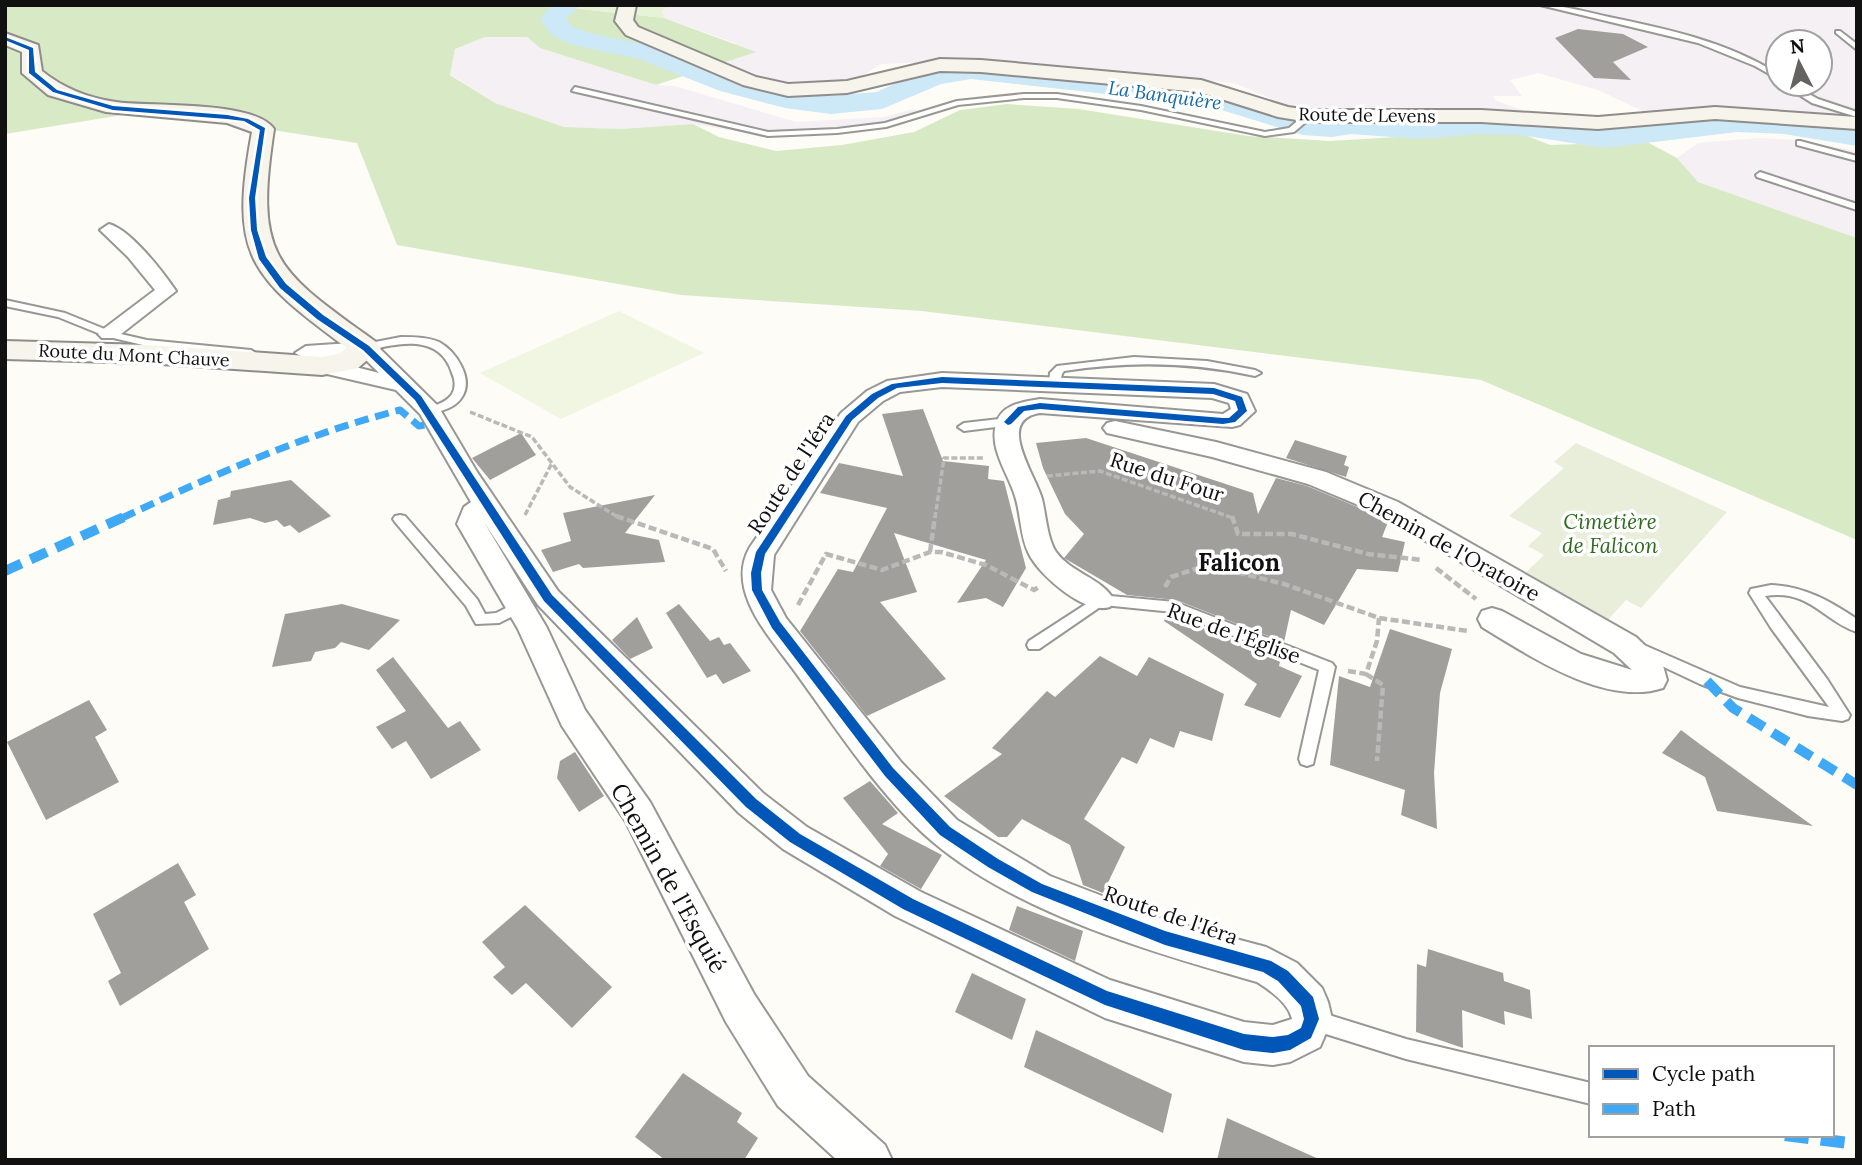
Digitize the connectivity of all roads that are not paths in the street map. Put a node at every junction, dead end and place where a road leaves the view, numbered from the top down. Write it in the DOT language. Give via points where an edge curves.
graph roads {
  1 [pos="628,5"];
  2 [pos="1543,5"];
  3 [pos="1838,32"];
  4 [pos="5,38"];
  5 [pos="1857,48"];
  6 [pos="1764,68"];
  7 [pos="575,89"];
  8 [pos="1810,98"];
  9 [pos="1857,115"];
  10 [pos="1307,118"];
  11 [pos="1857,123"];
  12 [pos="1801,143"];
  13 [pos="1857,159"];
  14 [pos="1760,175"];
  15 [pos="1857,207"];
  16 [pos="109,230"];
  17 [pos="5,303"];
  18 [pos="109,334"];
  19 [pos="318,347"];
  20 [pos="366,348"];
  21 [pos="5,350"];
  22 [pos="255,360"];
  23 [pos="1255,373"];
  24 [pos="1055,384"];
  25 [pos="406,386"];
  26 [pos="430,411"];
  27 [pos="1008,422"];
  28 [pos="964,427"];
  29 [pos="486,504"];
  30 [pos="400,519"];
  31 [pos="1100,600"];
  32 [pos="520,606"];
  33 [pos="1492,620"];
  34 [pos="1857,627"];
  35 [pos="1034,645"];
  36 [pos="1625,645"];
  37 [pos="1307,759"];
  38 [pos="1312,1019"];
  39 [pos="1589,1094"];
  40 [pos="870,1160"];
  1 -- 10 [label="street, Route de Levens" via="624,21 632,31 750,81 788,90 847,87 940,65 981,66 1201,86"];
  2 -- 6 [label="lane" via="1714,48"];
  3 -- 5 [label="lane"];
  4 -- 19 [label="street" via="31,48 32,73 55,91 113,108 227,117 263,129 252,198 254,230 262,257"];
  7 -- 10 [label="lane" via="768,134 886,125 957,103 1024,96 1141,108 1265,134 1291,130"];
  8 -- 9 [label="lane"];
  10 -- 11 [label="street, Route de Levens" via="1481,116 1598,123 1716,113"];
  12 -- 13 [label="lane"];
  14 -- 15 [label="lane"];
  16 -- 18 [label="street" via="166,291"];
  17 -- 18 [label="lane" via="61,316"];
  18 -- 22 [label="lane" via="147,343 238,350"];
  19 -- 20 [label="street"];
  19 -- 20 [label="street" via="347,362"];
  19 -- 22 [label="street, Route du Mont Chauve"];
  19 -- 25 [label="street"];
  20 -- 25 [label="street"];
  20 -- 26 [label="lane" via="418,341 436,345 451,357 463,381 461,391 448,404"];
  21 -- 22 [label="street, Route du Mont Chauve"];
  23 -- 24 [label="lane" via="1124,359 1061,368"];
  24 -- 27 [label="street, Route de l'Iéra" via="1213,391 1239,399 1243,411 1223,421 1040,406 1021,409"];
  24 -- 38 [label="street, Route de l'Iéra" via="917,382 895,386 862,405 760,554 757,590 776,625 889,772 945,831 1037,888 1166,938 1266,966 1301,991"];
  25 -- 26 [label="street"];
  26 -- 29 [label="street"];
  27 -- 28 [label="lane"];
  27 -- 31 [label="street, Rue de l'Église" via="1006,442 1045,557 1058,573"];
  27 -- 36 [label="street, Chemin de l'Oratoire" via="1035,420 1129,429 1317,478 1389,508"];
  29 -- 32 [label="street, Chemin de l'Esquié" via="473,513 470,524"];
  29 -- 38 [label="street" via="548,598 751,803 795,838 908,904 1105,998 1254,1044 1290,1042 1306,1033"];
  30 -- 32 [label="lane" via="472,603 481,620 499,618"];
  31 -- 35 [label="lane"];
  31 -- 37 [label="lane, Rue de l'Église" via="1175,607 1326,667"];
  32 -- 40 [label="street, Chemin de l'Esquié" via="573,717 638,812 740,1008 793,1091"];
  33 -- 36 [label="street, Chemin de l'Oratoire" via="1556,657 1624,681 1641,684 1651,680 1651,670"];
  34 -- 36 [label="lane" via="1810,595 1773,588 1756,593 1773,624 1829,692 1842,715 1801,709 1707,681 1653,653"];
  38 -- 39 [label="lane" via="1406,1049"];
}
